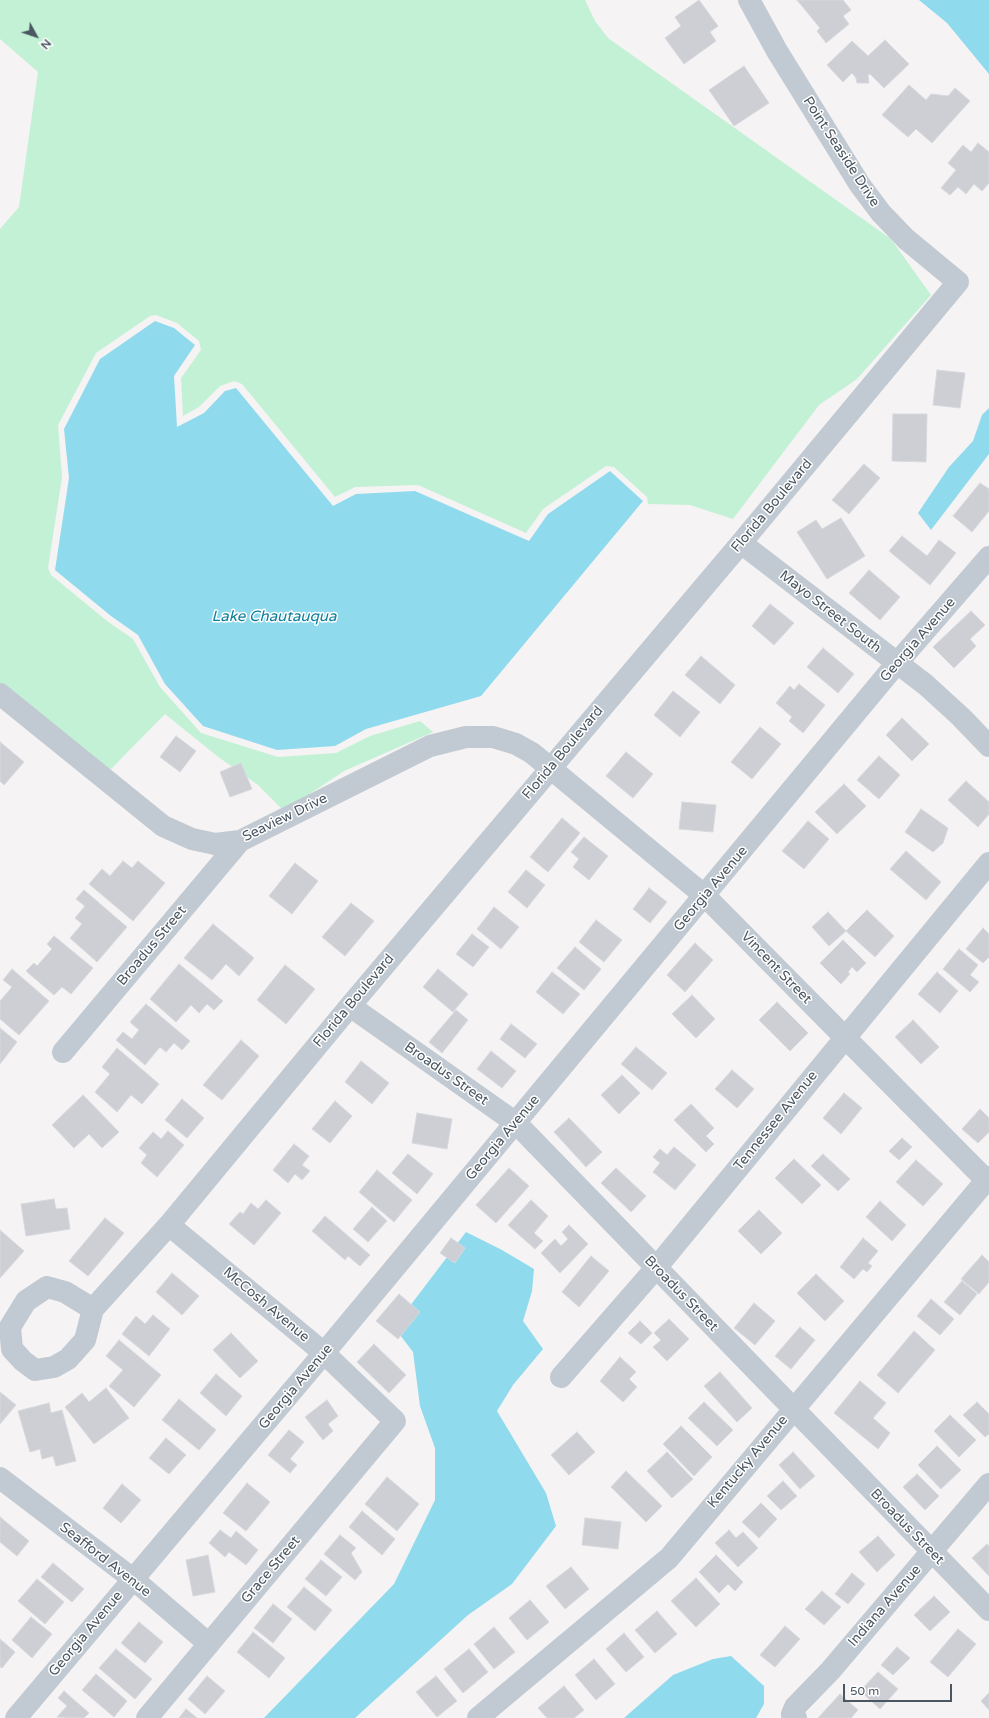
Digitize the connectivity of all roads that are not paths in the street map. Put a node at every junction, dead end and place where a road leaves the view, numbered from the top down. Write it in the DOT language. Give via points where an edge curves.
graph roads {
  1 [pos="749,0"];
  2 [pos="958,282"];
  3 [pos="741,543"];
  4 [pos="989,557"];
  5 [pos="897,663"];
  6 [pos="0,694"];
  7 [pos="989,746"];
  8 [pos="550,768"];
  9 [pos="240,841"];
  10 [pos="989,863"];
  11 [pos="705,896"];
  12 [pos="350,1006"];
  13 [pos="844,1037"];
  14 [pos="63,1052"];
  15 [pos="516,1123"];
  16 [pos="988,1180"];
  17 [pos="169,1225"];
  18 [pos="656,1268"];
  19 [pos="93,1309"];
  20 [pos="324,1353"];
  21 [pos="561,1377"];
  22 [pos="793,1409"];
  23 [pos="395,1421"];
  24 [pos="0,1478"];
  25 [pos="989,1484"];
  26 [pos="932,1552"];
  27 [pos="132,1579"];
  28 [pos="989,1610"];
  29 [pos="209,1644"];
  30 [pos="795,1712"];
  31 [pos="16,1718"];
  32 [pos="146,1718"];
  33 [pos="478,1718"];
  1 -- 2 [label="street, Point Seaside Drive" via="776,51 860,185 881,213 906,239"];
  2 -- 3 [label="street, Florida Boulevard"];
  3 -- 5 [label="street, Mayo Street South"];
  3 -- 8 [label="street, Florida Boulevard"];
  4 -- 5 [label="street, Georgia Avenue"];
  5 -- 7 [label="street, Mayo Street South" via="926,685"];
  5 -- 11 [label="street, Georgia Avenue"];
  6 -- 9 [label="street, Seaview Drive" via="163,826 192,839 215,844"];
  8 -- 9 [label="street, Seaview Drive" via="516,744 492,737 466,737 430,746"];
  8 -- 11 [label="street, Vincent Street"];
  8 -- 12 [label="street, Florida Boulevard"];
  9 -- 14 [label="street, Broadus Street"];
  10 -- 13 [label="street, Tennessee Avenue"];
  11 -- 13 [label="street, Vincent Street"];
  11 -- 15 [label="street, Georgia Avenue"];
  12 -- 15 [label="street, Broadus Street"];
  12 -- 17 [label="street, Florida Boulevard"];
  13 -- 16 [label="street, Vincent Street"];
  13 -- 18 [label="street, Tennessee Avenue"];
  15 -- 18 [label="street, Broadus Street"];
  15 -- 20 [label="street, Georgia Avenue"];
  16 -- 22 [label="street, Kentucky Avenue"];
  17 -- 19 [label="street, Florida Boulevard"];
  17 -- 20 [label="street, McCosh Avenue"];
  18 -- 21 [label="street, Tennessee Avenue"];
  18 -- 22 [label="street, Broadus Street"];
  20 -- 23 [label="street, McCosh Avenue"];
  20 -- 27 [label="street, Georgia Avenue"];
  22 -- 26 [label="street, Broadus Street"];
  22 -- 33 [label="street, Kentucky Avenue" via="669,1558"];
  23 -- 29 [label="street, Grace Street"];
  24 -- 27 [label="street, Seafford Avenue"];
  25 -- 26 [label="street, Indiana Avenue"];
  26 -- 28 [label="street, Broadus Street"];
  26 -- 30 [label="street, Indiana Avenue"];
  27 -- 29 [label="street, Seafford Avenue"];
  27 -- 31 [label="street, Georgia Avenue"];
  29 -- 32 [label="street, Grace Street"];
}
